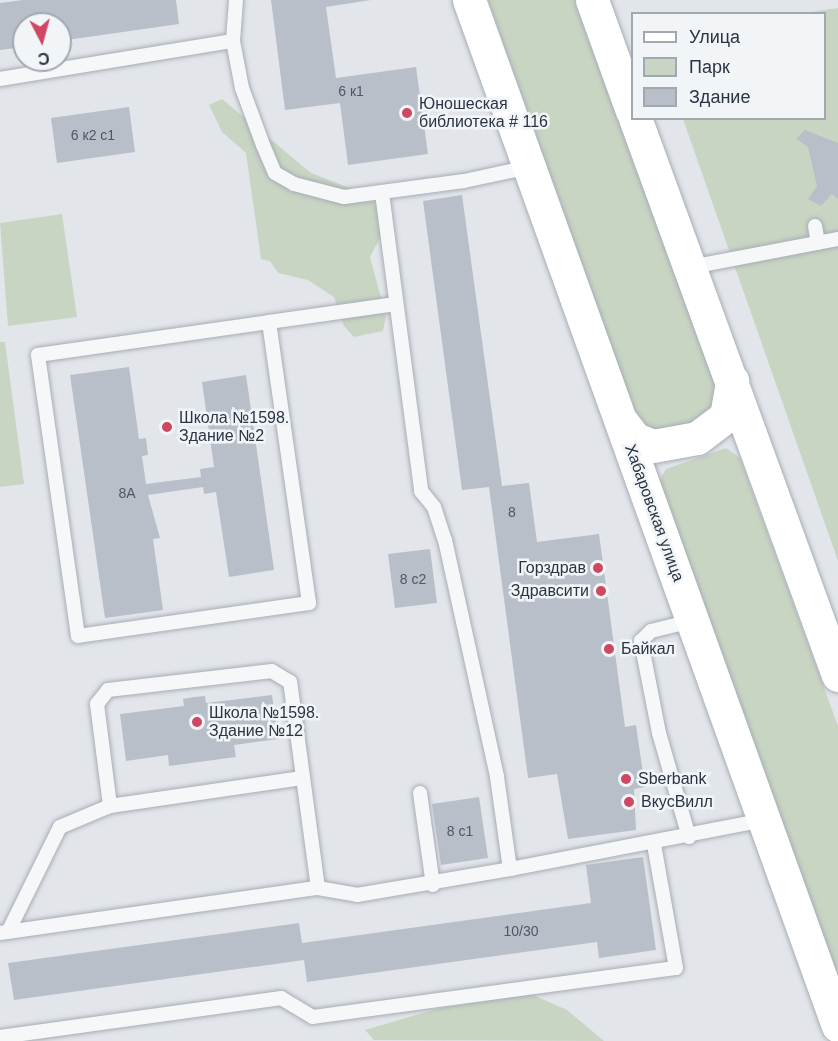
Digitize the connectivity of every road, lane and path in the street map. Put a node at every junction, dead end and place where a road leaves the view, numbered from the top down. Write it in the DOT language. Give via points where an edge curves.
graph roads {
  1 [pos="236,0"];
  2 [pos="469,0"];
  3 [pos="592,0"];
  4 [pos="233,41"];
  5 [pos="0,79"];
  6 [pos="631,106"];
  7 [pos="636,120"];
  8 [pos="530,167"];
  9 [pos="382,194"];
  10 [pos="815,226"];
  11 [pos="838,239"];
  12 [pos="818,243"];
  13 [pos="691,267"];
  14 [pos="396,304"];
  15 [pos="269,322"];
  16 [pos="732,381"];
  17 [pos="621,421"];
  18 [pos="692,621"];
  19 [pos="838,675"];
  20 [pos="302,778"];
  21 [pos="420,793"];
  22 [pos="110,806"];
  23 [pos="764,820"];
  24 [pos="689,837"];
  25 [pos="654,844"];
  26 [pos="510,869"];
  27 [pos="433,885"];
  28 [pos="318,888"];
  29 [pos="4,933"];
  30 [pos="838,1026"];
  31 [pos="0,1037"];
  1 -- 4 [label="lane"];
  2 -- 8 [label="main road, Хабаровская улица"];
  3 -- 6 [label="main road"];
  4 -- 5 [label="lane"];
  4 -- 9 [label="lane" via="242,88 275,172 321,193 344,197"];
  7 -- 13 [label="main road"];
  8 -- 9 [label="lane"];
  8 -- 17 [label="main road, Хабаровская улица"];
  9 -- 14 [label="lane"];
  10 -- 12 [label="lane"];
  11 -- 12 [label="lane"];
  12 -- 13 [label="lane"];
  13 -- 16 [label="main road"];
  14 -- 15 [label="lane"];
  14 -- 26 [label="lane" via="421,491 434,507 445,540 497,777"];
  15 -- 15 [label="lane" via="309,603 78,636 38,356"];
  16 -- 17 [label="main road" via="726,416 697,438 653,446 635,439"];
  16 -- 19 [label="main road"];
  17 -- 18 [label="main road, Хабаровская улица"];
  18 -- 23 [label="main road, Хабаровская улица"];
  18 -- 24 [label="lane" via="651,631 641,641 659,734"];
  20 -- 22 [label="lane"];
  20 -- 22 [label="lane" via="294,693 281,674 273,671 108,690 97,704"];
  20 -- 28 [label="lane"];
  21 -- 27 [label="lane"];
  22 -- 29 [label="lane" via="60,827"];
  23 -- 24 [label="lane"];
  23 -- 30 [label="main road, Хабаровская улица"];
  24 -- 25 [label="lane"];
  25 -- 26 [label="lane"];
  25 -- 31 [label="lane" via="676,968 313,1017 281,998"];
  26 -- 27 [label="lane"];
  27 -- 28 [label="lane" via="357,896"];
  28 -- 29 [label="lane"];
}
